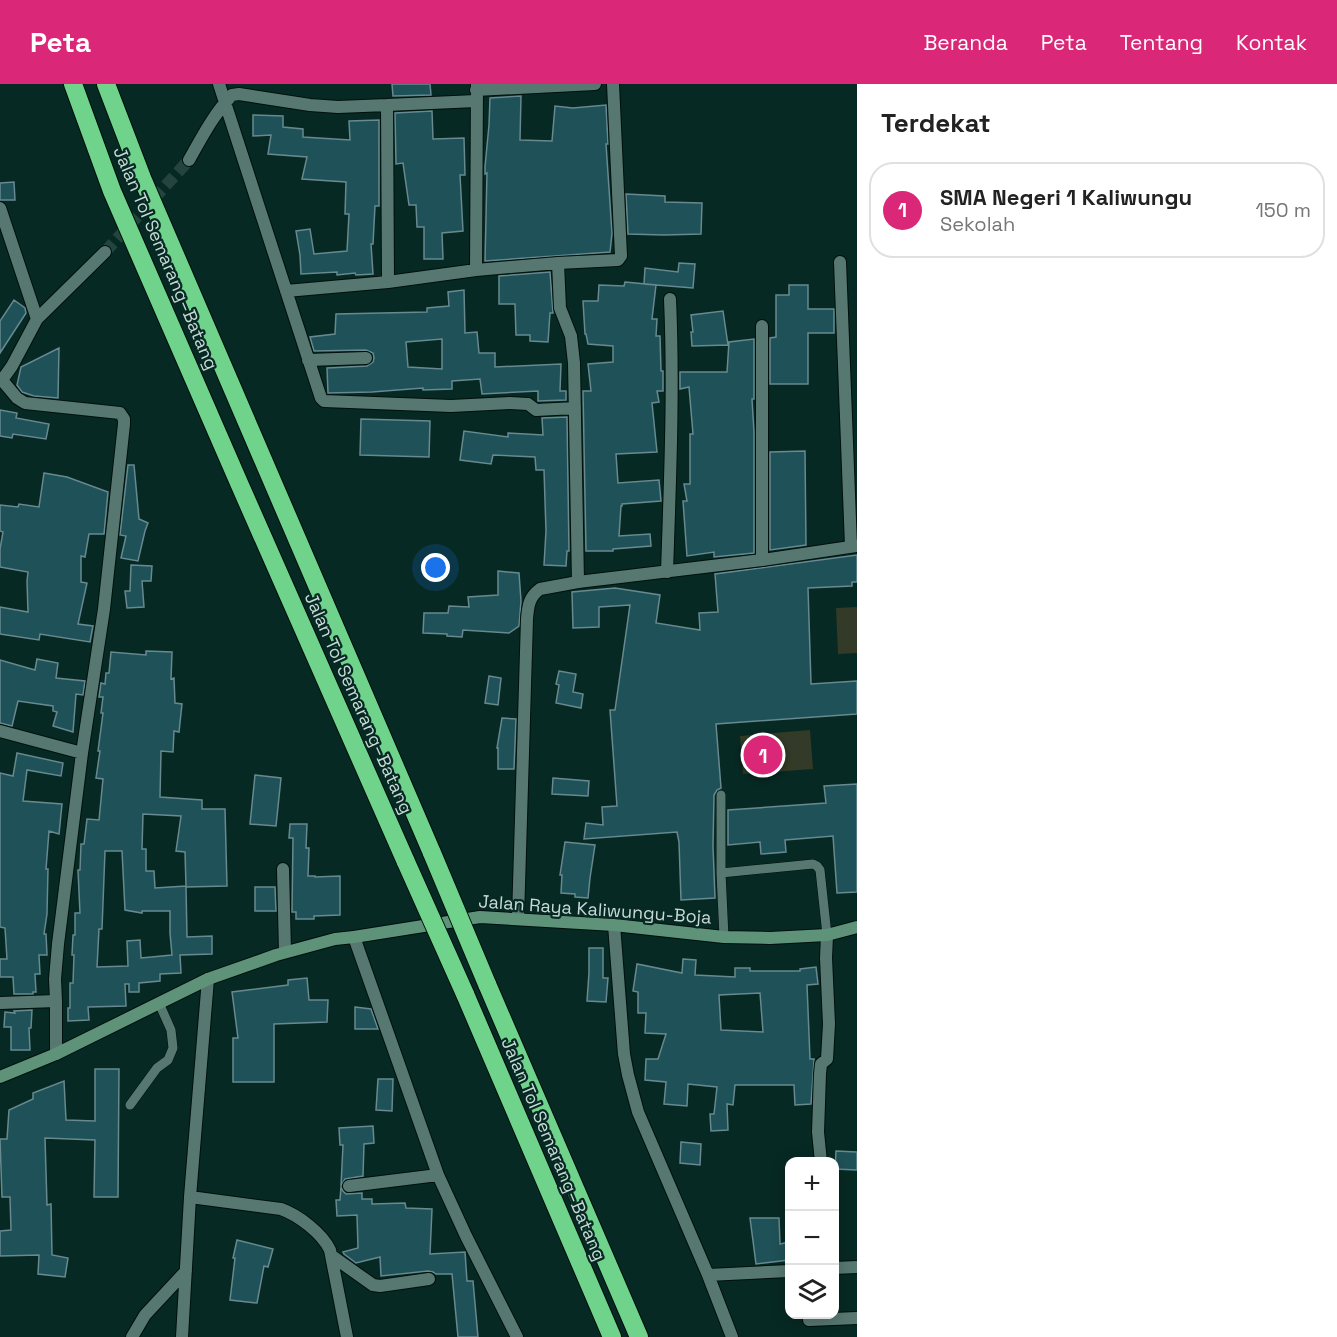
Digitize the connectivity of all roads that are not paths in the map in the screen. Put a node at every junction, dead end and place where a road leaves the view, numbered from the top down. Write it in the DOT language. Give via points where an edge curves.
graph roads {
  1 [pos="73,84"];
  2 [pos="106,84"];
  3 [pos="219,84"];
  4 [pos="595,84"];
  5 [pos="613,84"];
  6 [pos="476,92"];
  7 [pos="224,103"];
  8 [pos="387,105"];
  9 [pos="189,160"];
  10 [pos="0,208"];
  11 [pos="105,252"];
  12 [pos="840,262"];
  13 [pos="558,263"];
  14 [pos="476,270"];
  15 [pos="388,282"];
  16 [pos="286,291"];
  17 [pos="670,299"];
  18 [pos="37,319"];
  19 [pos="762,326"];
  20 [pos="366,358"];
  21 [pos="308,360"];
  22 [pos="1,380"];
  23 [pos="575,408"];
  24 [pos="854,546"];
  25 [pos="762,560"];
  26 [pos="667,572"];
  27 [pos="578,582"];
  28 [pos="0,731"];
  29 [pos="82,753"];
  30 [pos="721,795"];
  31 [pos="283,870"];
  32 [pos="721,873"];
  33 [pos="518,918"];
  34 [pos="614,925"];
  35 [pos="857,927"];
  36 [pos="827,934"];
  37 [pos="354,937"];
  38 [pos="724,937"];
  39 [pos="285,952"];
  40 [pos="208,979"];
  41 [pos="56,1001"];
  42 [pos="0,1003"];
  43 [pos="159,1003"];
  44 [pos="56,1054"];
  45 [pos="0,1077"];
  46 [pos="130,1105"];
  47 [pos="821,1157"];
  48 [pos="438,1175"];
  49 [pos="349,1186"];
  50 [pos="190,1197"];
  51 [pos="332,1256"];
  52 [pos="857,1267"];
  53 [pos="839,1268"];
  54 [pos="186,1271"];
  55 [pos="785,1271"];
  56 [pos="708,1275"];
  57 [pos="429,1279"];
  58 [pos="857,1318"];
  59 [pos="809,1320"];
  60 [pos="132,1337"];
  61 [pos="182,1337"];
  62 [pos="348,1337"];
  63 [pos="517,1337"];
  64 [pos="612,1337"];
  65 [pos="639,1337"];
  66 [pos="732,1337"];
  1 -- 64 [label="highway, Jalan Tol Semarang–Batang, bridge" via="112,191"];
  2 -- 65 [label="highway, Jalan Tol Semarang–Batang, bridge" via="146,189"];
  3 -- 7 [label="street"];
  4 -- 6 [label="street"];
  5 -- 13 [label="street" via="621,256 618,260"];
  6 -- 8 [label="street"];
  6 -- 14 [label="street"];
  7 -- 8 [label="street" via="239,94 310,105"];
  7 -- 9 [label="street"];
  7 -- 16 [label="street"];
  8 -- 15 [label="street"];
  10 -- 18 [label="street"];
  11 -- 18 [label="street"];
  12 -- 24 [label="street"];
  13 -- 14 [label="street"];
  13 -- 23 [label="street" via="560,308 573,347"];
  14 -- 15 [label="street"];
  15 -- 16 [label="street"];
  16 -- 21 [label="street"];
  17 -- 26 [label="street"];
  18 -- 22 [label="street"];
  19 -- 25 [label="street"];
  20 -- 21 [label="street"];
  21 -- 23 [label="street" via="321,398 326,402 451,406 510,403 528,404 536,410"];
  22 -- 29 [label="street" via="25,403 120,413 124,419 104,609"];
  23 -- 27 [label="street"];
  24 -- 25 [label="street"];
  25 -- 26 [label="street"];
  26 -- 27 [label="street"];
  27 -- 33 [label="street" via="540,589 528,607"];
  28 -- 29 [label="street"];
  29 -- 41 [label="street" via="55,979"];
  30 -- 32 [label="lane"];
  31 -- 39 [label="street"];
  32 -- 36 [label="lane" via="817,866"];
  32 -- 38 [label="lane"];
  33 -- 34 [label="main road, Jalan Raya Kaliwungu-Boja"];
  33 -- 37 [label="main road, Jalan Raya Kaliwungu-Boja" via="469,918"];
  34 -- 38 [label="main road, Jalan Raya Kaliwungu-Boja"];
  34 -- 56 [label="street" via="624,1054 631,1086 638,1112"];
  35 -- 36 [label="main road, Jalan Raya Kaliwungu-Boja"];
  36 -- 38 [label="main road, Jalan Raya Kaliwungu-Boja"];
  36 -- 47 [label="street" via="829,1024 827,1059 821,1064 820,1074"];
  37 -- 39 [label="main road, Jalan Raya Kaliwungu-Boja"];
  37 -- 48 [label="street"];
  39 -- 40 [label="main road, Jalan Raya Kaliwungu-Boja"];
  40 -- 43 [label="main road, Jalan Raya Kaliwungu-Boja"];
  40 -- 50 [label="street"];
  41 -- 42 [label="street"];
  41 -- 44 [label="street"];
  43 -- 44 [label="main road, Jalan Raya Kaliwungu-Boja"];
  43 -- 46 [label="lane" via="171,1030 173,1048 168,1060 157,1068"];
  44 -- 45 [label="main road, Jalan Raya Kaliwungu-Boja"];
  48 -- 49 [label="street"];
  48 -- 63 [label="street"];
  50 -- 51 [label="street" via="291,1212 327,1243"];
  50 -- 54 [label="street"];
  51 -- 57 [label="street" via="372,1285"];
  51 -- 62 [label="street"];
  52 -- 53 [label="street"];
  54 -- 60 [label="street" via="145,1315"];
  54 -- 61 [label="street"];
  55 -- 56 [label="street"];
  56 -- 66 [label="street"];
  58 -- 59 [label="street"];
}
